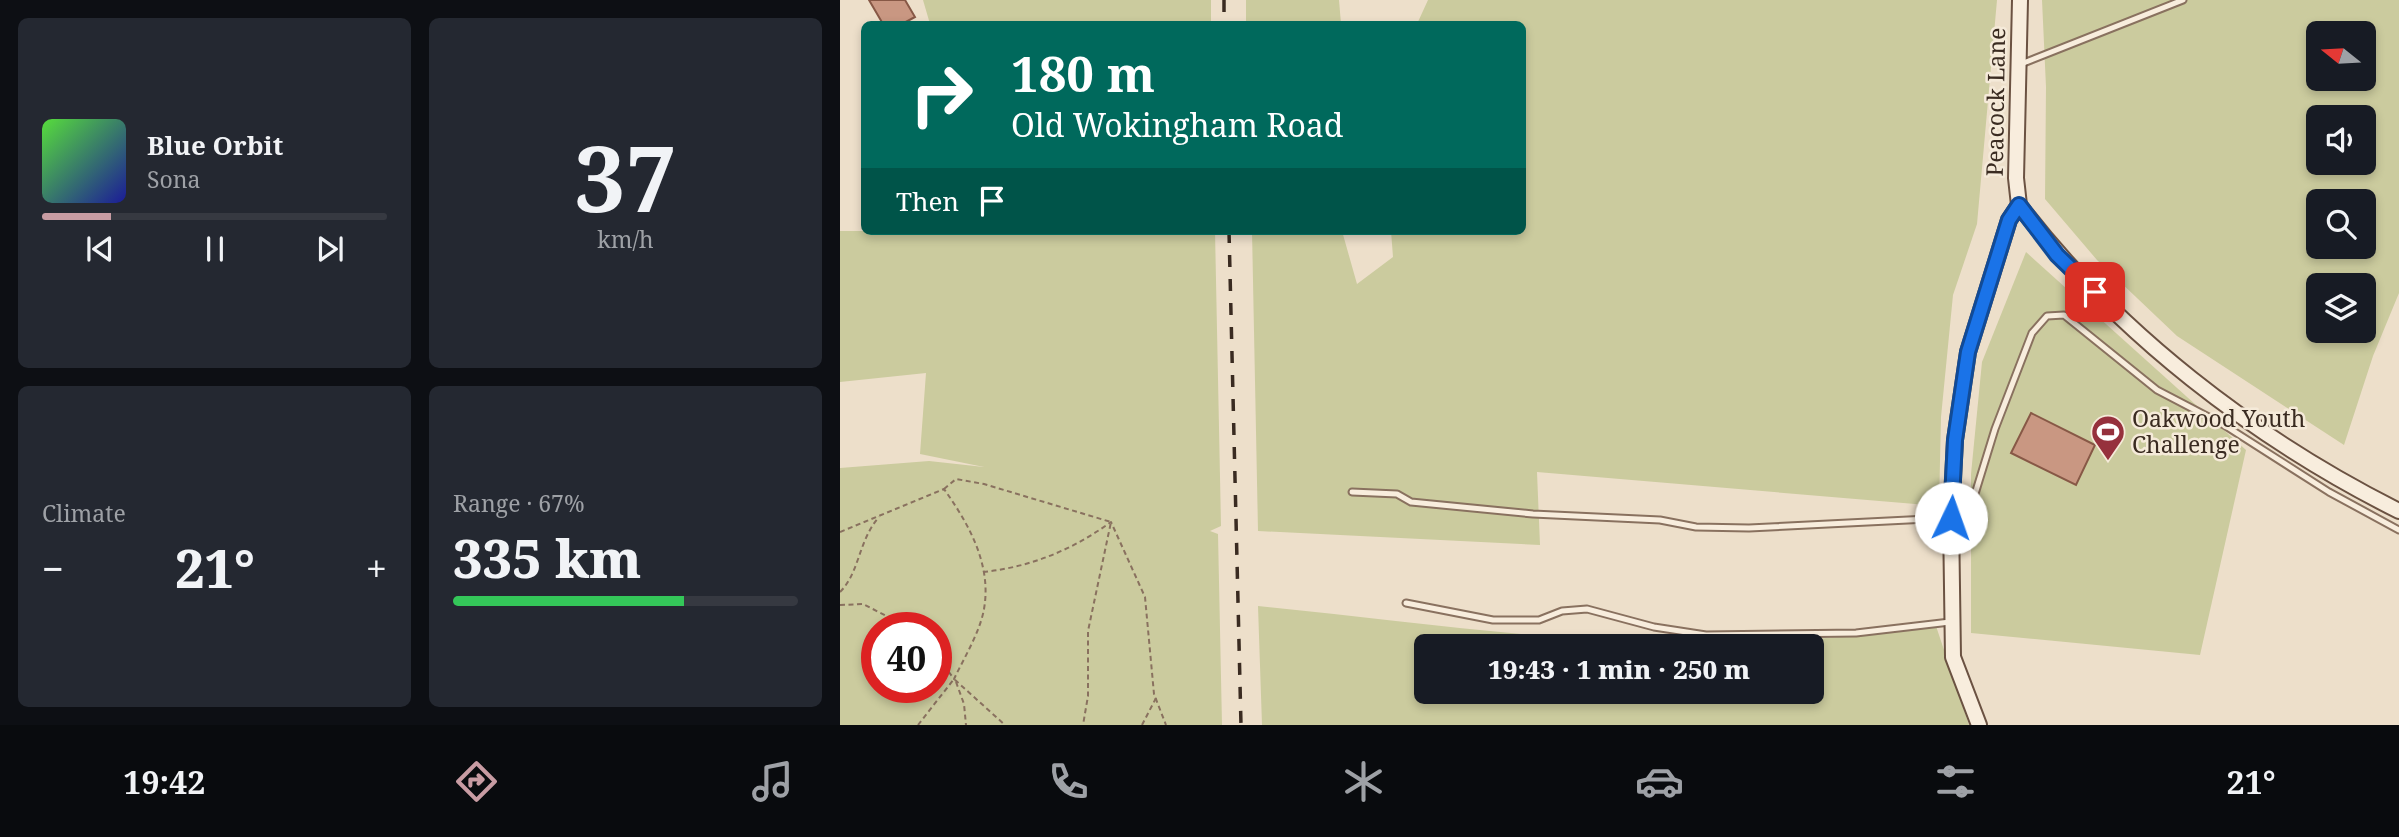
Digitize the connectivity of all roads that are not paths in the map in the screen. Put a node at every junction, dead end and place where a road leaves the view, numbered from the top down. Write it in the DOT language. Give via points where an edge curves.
graph roads {
  1 [pos="2020,0"];
  2 [pos="2183,0"];
  3 [pos="2021,64"];
  4 [pos="2019,205"];
  5 [pos="1352,492"];
  6 [pos="1952,495"];
  7 [pos="2399,511"];
  8 [pos="1951,518"];
  9 [pos="2399,530"];
  10 [pos="1406,603"];
  11 [pos="1953,622"];
  12 [pos="1979,725"];
  1 -- 3 [label="street, Peacock Lane"];
  2 -- 3 [label="lane"];
  3 -- 4 [label="street, Peacock Lane"];
  4 -- 6 [label="street" via="2009,220 1968,352"];
  4 -- 7 [label="street" via="2057,255 2205,388 2282,443"];
  5 -- 8 [label="lane" via="1397,494 1411,502 1660,520 1696,527"];
  6 -- 8 [label="street"];
  6 -- 9 [label="lane" via="1975,494 2032,333 2047,316 2064,315 2157,390"];
  8 -- 11 [label="street"];
  10 -- 11 [label="lane" via="1493,620 1539,620 1562,611 1587,609 1706,635 1856,633"];
  11 -- 12 [label="street" via="1954,657"];
}
